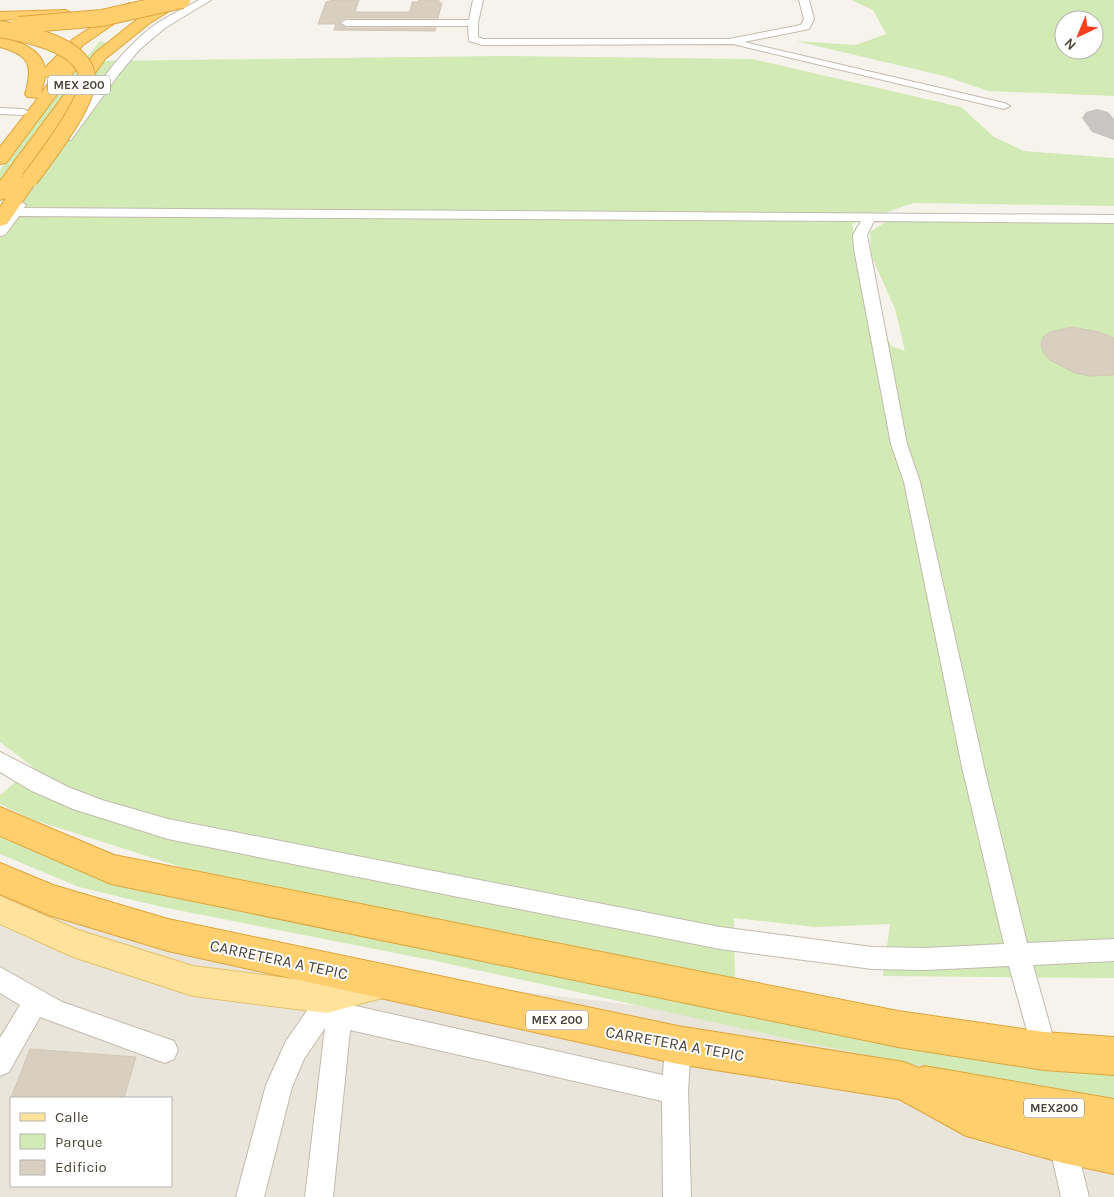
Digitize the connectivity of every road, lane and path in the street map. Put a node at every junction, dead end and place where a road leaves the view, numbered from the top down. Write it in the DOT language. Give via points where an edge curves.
graph roads {
  1 [pos="128,0"];
  2 [pos="141,0"];
  3 [pos="157,0"];
  4 [pos="181,0"];
  5 [pos="206,0"];
  6 [pos="478,0"];
  7 [pos="804,0"];
  8 [pos="0,16"];
  9 [pos="346,23"];
  10 [pos="473,23"];
  11 [pos="0,28"];
  12 [pos="0,42"];
  13 [pos="729,42"];
  14 [pos="1004,106"];
  15 [pos="0,111"];
  16 [pos="24,111"];
  17 [pos="0,122"];
  18 [pos="0,146"];
  19 [pos="0,159"];
  20 [pos="0,194"];
  21 [pos="7,216"];
  22 [pos="871,216"];
  23 [pos="1114,219"];
  24 [pos="0,232"];
  25 [pos="0,761"];
  26 [pos="0,821"];
  27 [pos="0,878"];
  28 [pos="0,910"];
  29 [pos="1114,950"];
  30 [pos="1018,954"];
  31 [pos="0,979"];
  32 [pos="332,999"];
  33 [pos="36,1000"];
  34 [pos="678,1045"];
  35 [pos="165,1050"];
  36 [pos="1044,1050"];
  37 [pos="1114,1056"];
  38 [pos="0,1063"];
  39 [pos="904,1081"];
  40 [pos="675,1091"];
  41 [pos="1114,1119"];
  42 [pos="1063,1143"];
  43 [pos="1114,1154"];
  44 [pos="250,1197"];
  45 [pos="319,1197"];
  46 [pos="676,1197"];
  47 [pos="1075,1197"];
  1 -- 8 [label="highway" via="64,14"];
  2 -- 16 [label="highway" via="78,42 58,61"];
  3 -- 19 [label="highway, MEX 200" via="90,44"];
  4 -- 11 [label="highway, bridge" via="97,19"];
  4 -- 20 [label="highway, MEX 200" via="145,20 100,56"];
  5 -- 21 [label="street" via="149,34 117,67"];
  6 -- 10 [label="street"];
  7 -- 13 [label="street" via="809,19 805,27"];
  9 -- 10 [label="street"];
  10 -- 13 [label="street" via="473,39 482,42"];
  11 -- 21 [label="highway, bridge" via="60,46 84,66 87,76 83,98"];
  12 -- 16 [label="highway" via="23,50 35,58 38,65 38,83"];
  13 -- 14 [label="lane"];
  15 -- 16 [label="street"];
  16 -- 17 [label="street"];
  16 -- 18 [label="highway"];
  21 -- 22 [label="street"];
  21 -- 24 [label="street"];
  22 -- 23 [label="street"];
  22 -- 30 [label="street" via="860,235 861,249 899,444 912,482 960,716"];
  25 -- 30 [label="lane" via="68,798 168,829 720,938 900,960"];
  26 -- 36 [label="highway" via="111,869 898,1029"];
  27 -- 32 [label="highway, CARRETERA A TEPIC / MEX 200" via="49,899 168,935"];
  28 -- 32 [label="main road" via="73,943 193,981"];
  29 -- 30 [label="lane"];
  30 -- 36 [label="lane"];
  31 -- 33 [label="street"];
  32 -- 34 [label="highway, CARRETERA A TEPIC / MEX 200" via="388,983"];
  32 -- 40 [label="street"];
  32 -- 44 [label="street" via="295,1050 279,1085"];
  32 -- 45 [label="street"];
  33 -- 35 [label="street" via="55,1012"];
  33 -- 38 [label="street"];
  34 -- 39 [label="highway, CARRETERA A TEPIC / MEX 200"];
  34 -- 40 [label="street"];
  36 -- 37 [label="highway"];
  39 -- 41 [label="highway, MEX200"];
  39 -- 42 [label="highway, CARRETERA A TEPIC / MEX 200" via="966,1116"];
  40 -- 46 [label="street"];
  42 -- 43 [label="highway, CARRETERA A TEPIC / MEX 200"];
  42 -- 47 [label="street"];
}
